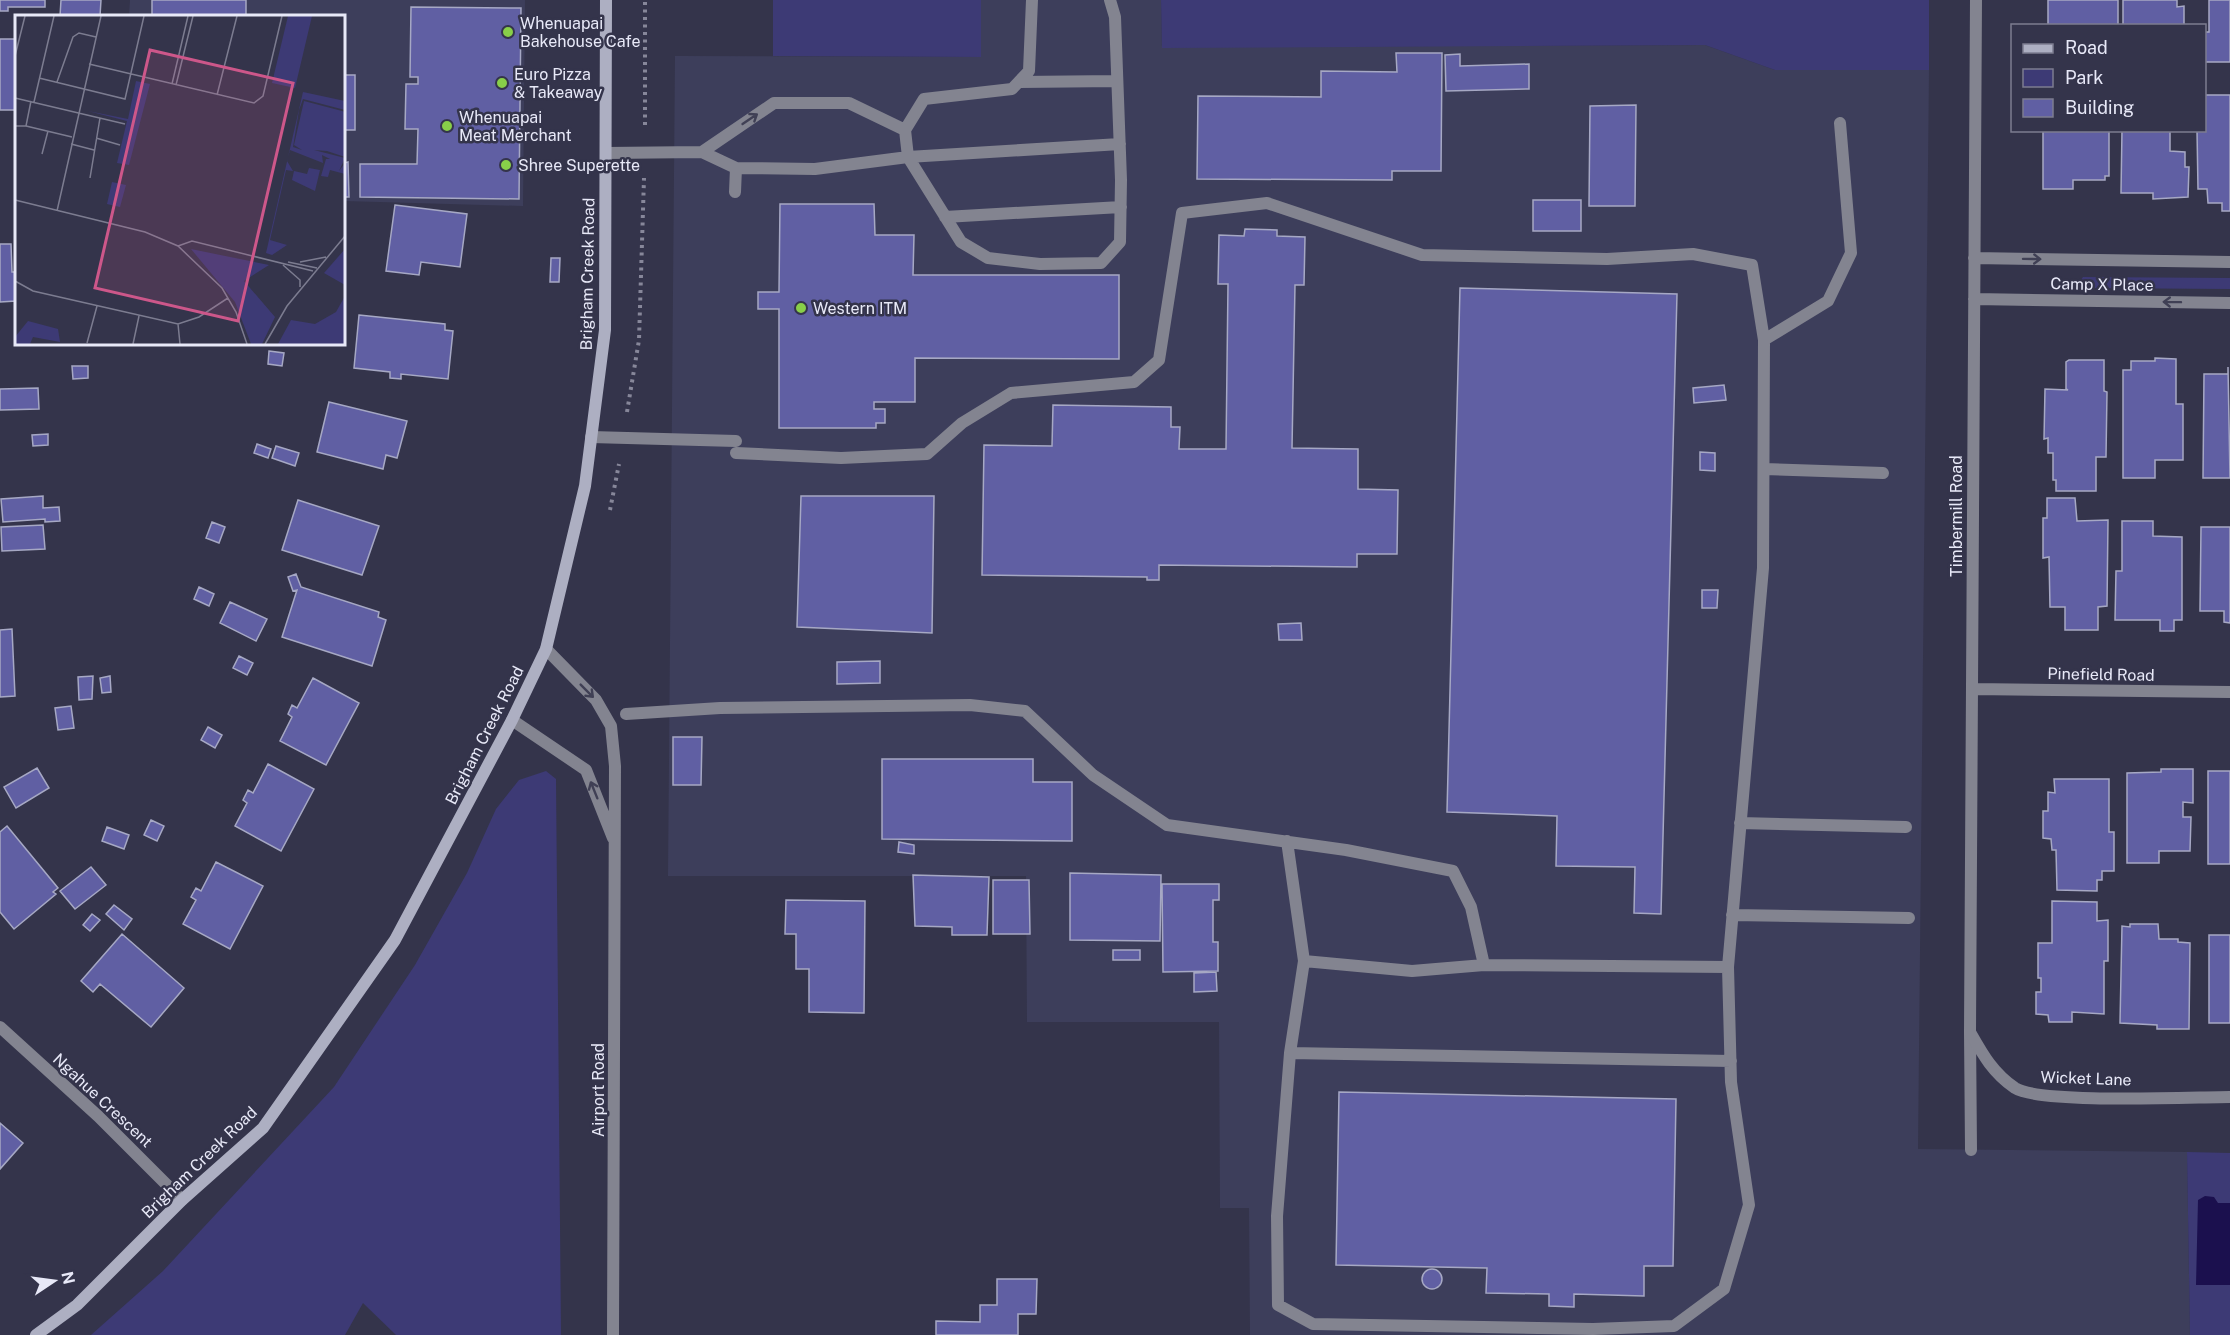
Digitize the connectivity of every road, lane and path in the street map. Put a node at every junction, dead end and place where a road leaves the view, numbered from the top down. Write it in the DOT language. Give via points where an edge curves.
graph roads {
  1 [pos="606,0"];
  2 [pos="1032,0"];
  3 [pos="1110,0"];
  4 [pos="1976,0"];
  5 [pos="1116,81"];
  6 [pos="1018,82"];
  7 [pos="1840,123"];
  8 [pos="905,130"];
  9 [pos="1120,144"];
  10 [pos="702,152"];
  11 [pos="606,153"];
  12 [pos="908,157"];
  13 [pos="736,168"];
  14 [pos="735,192"];
  15 [pos="1121,207"];
  16 [pos="945,217"];
  17 [pos="1974,258"];
  18 [pos="2230,262"];
  19 [pos="1974,299"];
  20 [pos="2230,303"];
  21 [pos="1764,340"];
  22 [pos="591,437"];
  23 [pos="1764,469"];
  24 [pos="1883,473"];
  25 [pos="546,649"];
  26 [pos="1972,688"];
  27 [pos="2230,692"];
  28 [pos="626,714"];
  29 [pos="512,720"];
  30 [pos="1740,823"];
  31 [pos="1906,827"];
  32 [pos="1287,841"];
  33 [pos="616,845"];
  34 [pos="1732,915"];
  35 [pos="1909,918"];
  36 [pos="1304,961"];
  37 [pos="1484,965"];
  38 [pos="1728,967"];
  39 [pos="0,1027"];
  40 [pos="1970,1032"];
  41 [pos="1290,1053"];
  42 [pos="1731,1061"];
  43 [pos="2230,1097"];
  44 [pos="1971,1150"];
  45 [pos="182,1200"];
  46 [pos="36,1335"];
  47 [pos="613,1335"];
  1 -- 11 [label="main road, Brigham Creek Road"];
  2 -- 6 [label="street" via="1029,71"];
  3 -- 5 [label="street" via="1115,17"];
  4 -- 17 [label="street, Timbermill Road"];
  5 -- 6 [label="street"];
  5 -- 9 [label="street"];
  6 -- 8 [label="street" via="1012,89 924,99"];
  7 -- 21 [label="street" via="1851,254 1828,301"];
  10 -- 8 [label="street, one-way" via="774,103 849,103"];
  8 -- 12 [label="street"];
  9 -- 12 [label="street"];
  9 -- 15 [label="street"];
  10 -- 11 [label="street"];
  10 -- 13 [label="street"];
  11 -- 22 [label="main road, Brigham Creek Road" via="604,330"];
  12 -- 13 [label="street" via="815,169"];
  12 -- 16 [label="street"];
  13 -- 14 [label="street"];
  15 -- 16 [label="street"];
  15 -- 16 [label="street" via="1120,242 1101,262 1040,264 988,258 962,242"];
  17 -- 18 [label="street, Camp X Place, one-way"];
  17 -- 19 [label="street, Timbermill Road"];
  20 -- 19 [label="street, Camp X Place, one-way"];
  19 -- 26 [label="street, Timbermill Road"];
  21 -- 22 [label="street" via="1752,265 1694,254 1607,259 1422,255 1267,203 1182,213 1159,360 1134,382 1011,393 962,423 927,454 841,458"];
  21 -- 23 [label="street"];
  22 -- 25 [label="main road, Brigham Creek Road" via="585,486"];
  23 -- 24 [label="street"];
  23 -- 30 [label="street" via="1763,568"];
  25 -- 29 [label="main road, Brigham Creek Road"];
  25 -- 33 [label="street, Airport Road, one-way" via="596,700 611,726"];
  26 -- 27 [label="street, Pinefield Road"];
  26 -- 40 [label="street, Timbermill Road"];
  28 -- 32 [label="street" via="720,708 970,705 1025,711 1093,775 1167,825"];
  33 -- 29 [label="street, Airport Road, one-way" via="586,770"];
  29 -- 45 [label="main road, Brigham Creek Road" via="394,940 263,1128"];
  30 -- 31 [label="street"];
  30 -- 34 [label="street"];
  32 -- 36 [label="street"];
  32 -- 37 [label="street" via="1453,871 1471,907"];
  33 -- 47 [label="street, Airport Road"];
  34 -- 35 [label="street"];
  34 -- 38 [label="street"];
  36 -- 37 [label="street" via="1412,971"];
  36 -- 41 [label="street"];
  37 -- 38 [label="street"];
  38 -- 42 [label="street"];
  39 -- 45 [label="street, Ngahue Crescent" via="98,1116"];
  40 -- 43 [label="street, Wicket Lane" via="1991,1069 2018,1089 2050,1096"];
  40 -- 44 [label="street, Timbermill Road"];
  41 -- 42 [label="street"];
  41 -- 42 [label="street" via="1277,1216 1278,1305 1313,1324 1336,1325 1593,1329 1674,1326 1724,1289 1749,1204"];
  45 -- 46 [label="main road, Brigham Creek Road" via="77,1305"];
}
